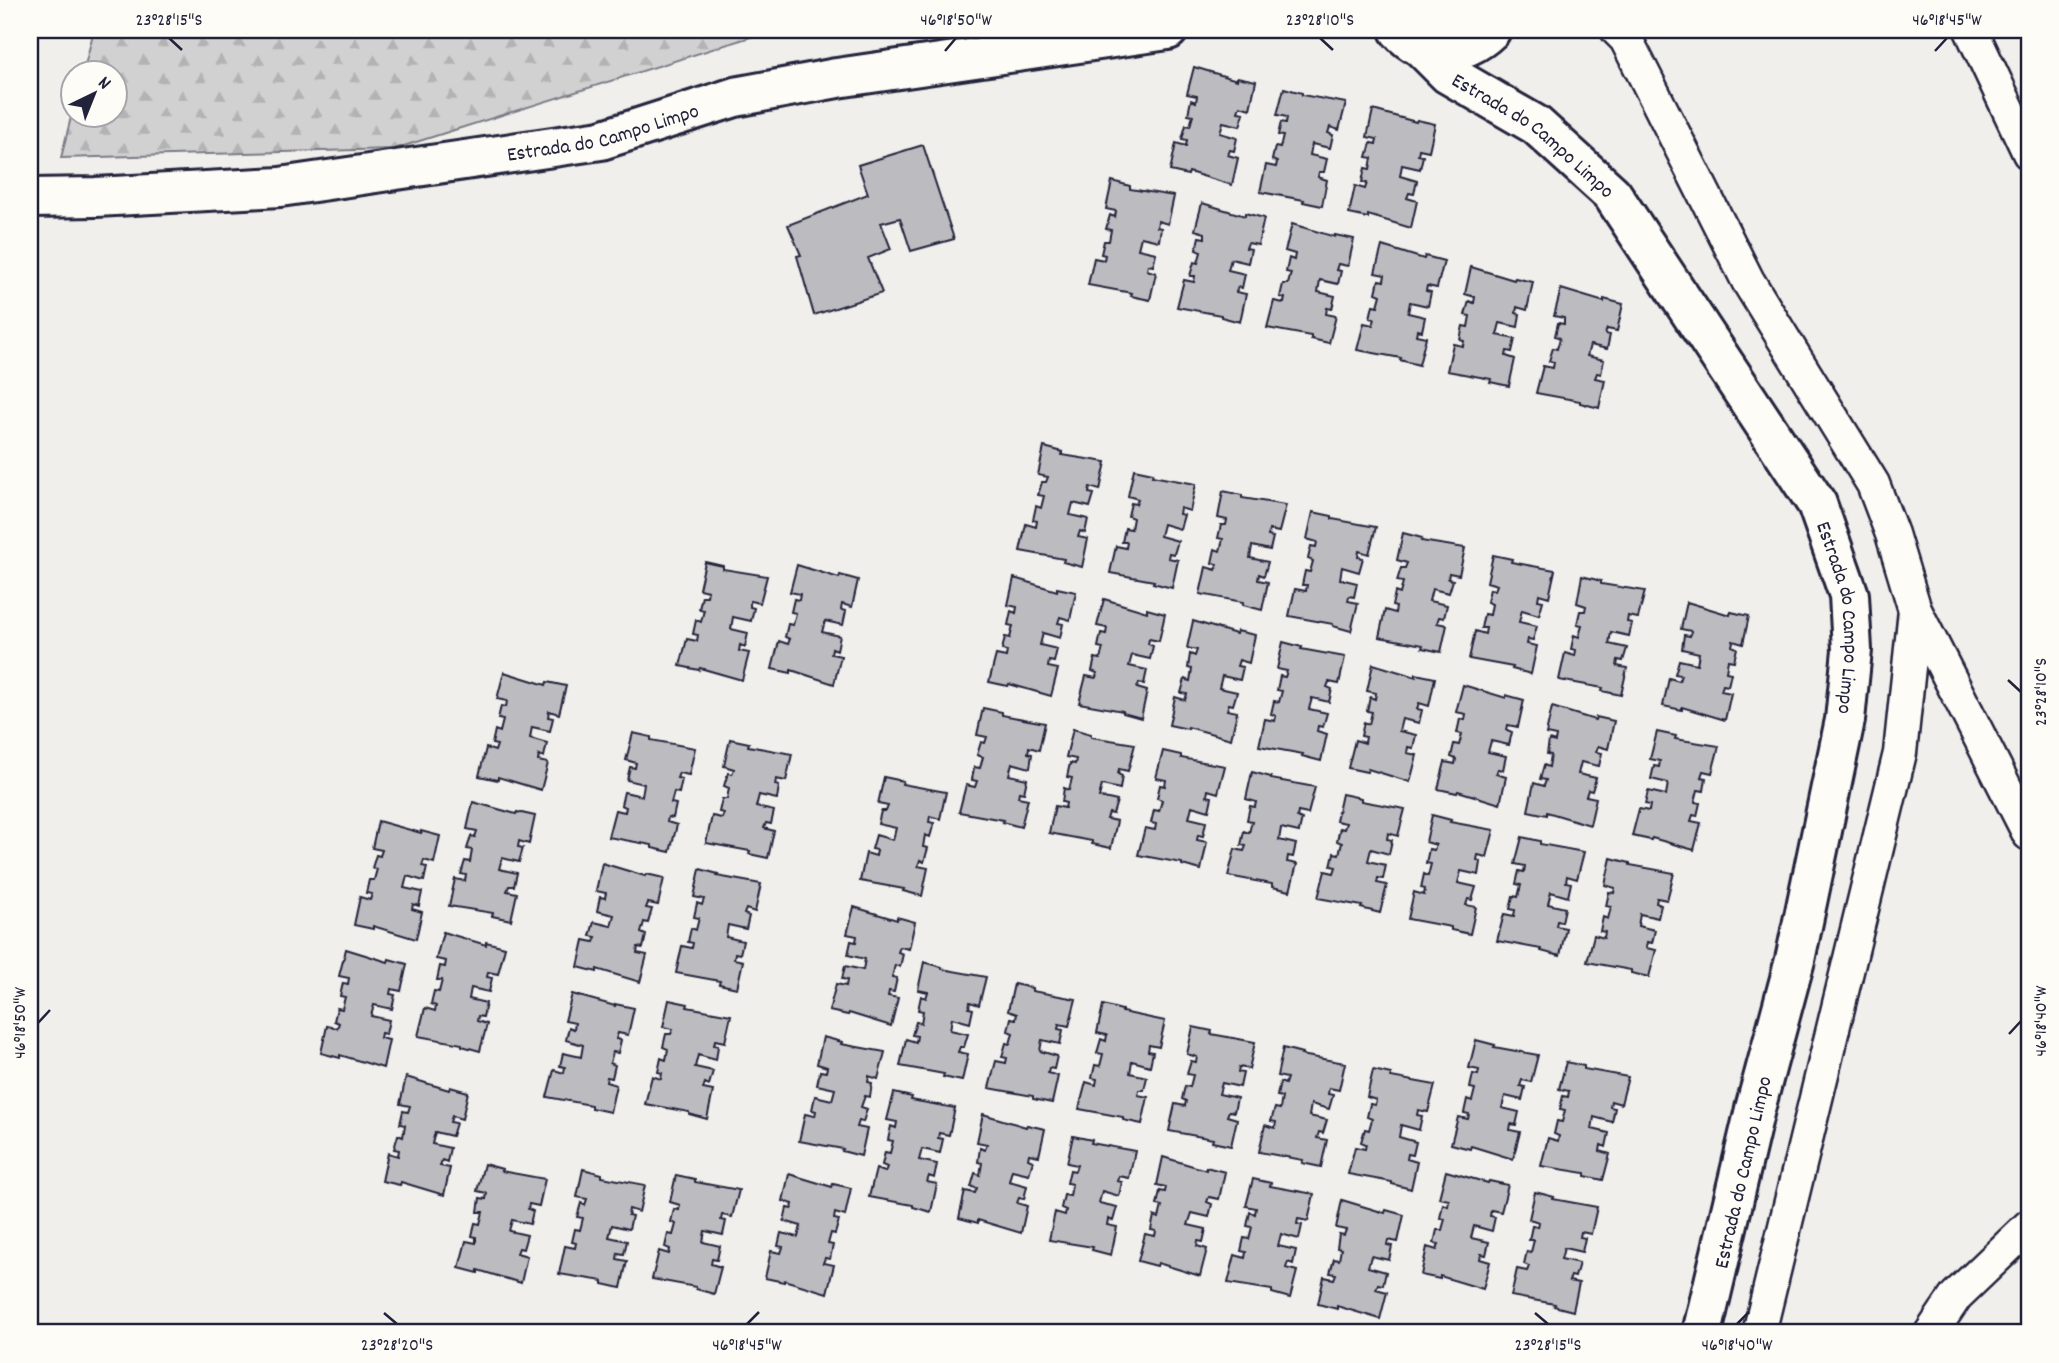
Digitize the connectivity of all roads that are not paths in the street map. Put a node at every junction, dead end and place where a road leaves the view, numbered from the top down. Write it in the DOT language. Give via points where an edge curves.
graph roads {
  1 [pos="1168,30"];
  2 [pos="1491,30"];
  3 [pos="1617,30"];
  4 [pos="1971,30"];
  5 [pos="1409,38"];
  6 [pos="2029,153"];
  7 [pos="30,198"];
  8 [pos="1914,610"];
  9 [pos="2029,834"];
  10 [pos="2029,1226"];
  11 [pos="1702,1333"];
  12 [pos="1759,1333"];
  13 [pos="1931,1333"];
  1 -- 7 [label="street, Estrada do Campo Limpo" via="735,97 601,140 280,187"];
  2 -- 5 [label="street" via="1460,50 1439,52"];
  3 -- 8 [label="street" via="1626,39 1748,281 1873,484"];
  4 -- 6 [label="street"];
  5 -- 11 [label="street, Estrada do Campo Limpo" via="1448,74 1536,125 1612,194 1817,503 1849,595 1852,650 1845,720 1795,960"];
  8 -- 9 [label="street"];
  8 -- 12 [label="street" via="1900,753"];
  10 -- 13 [label="street" via="1956,1296"];
}
